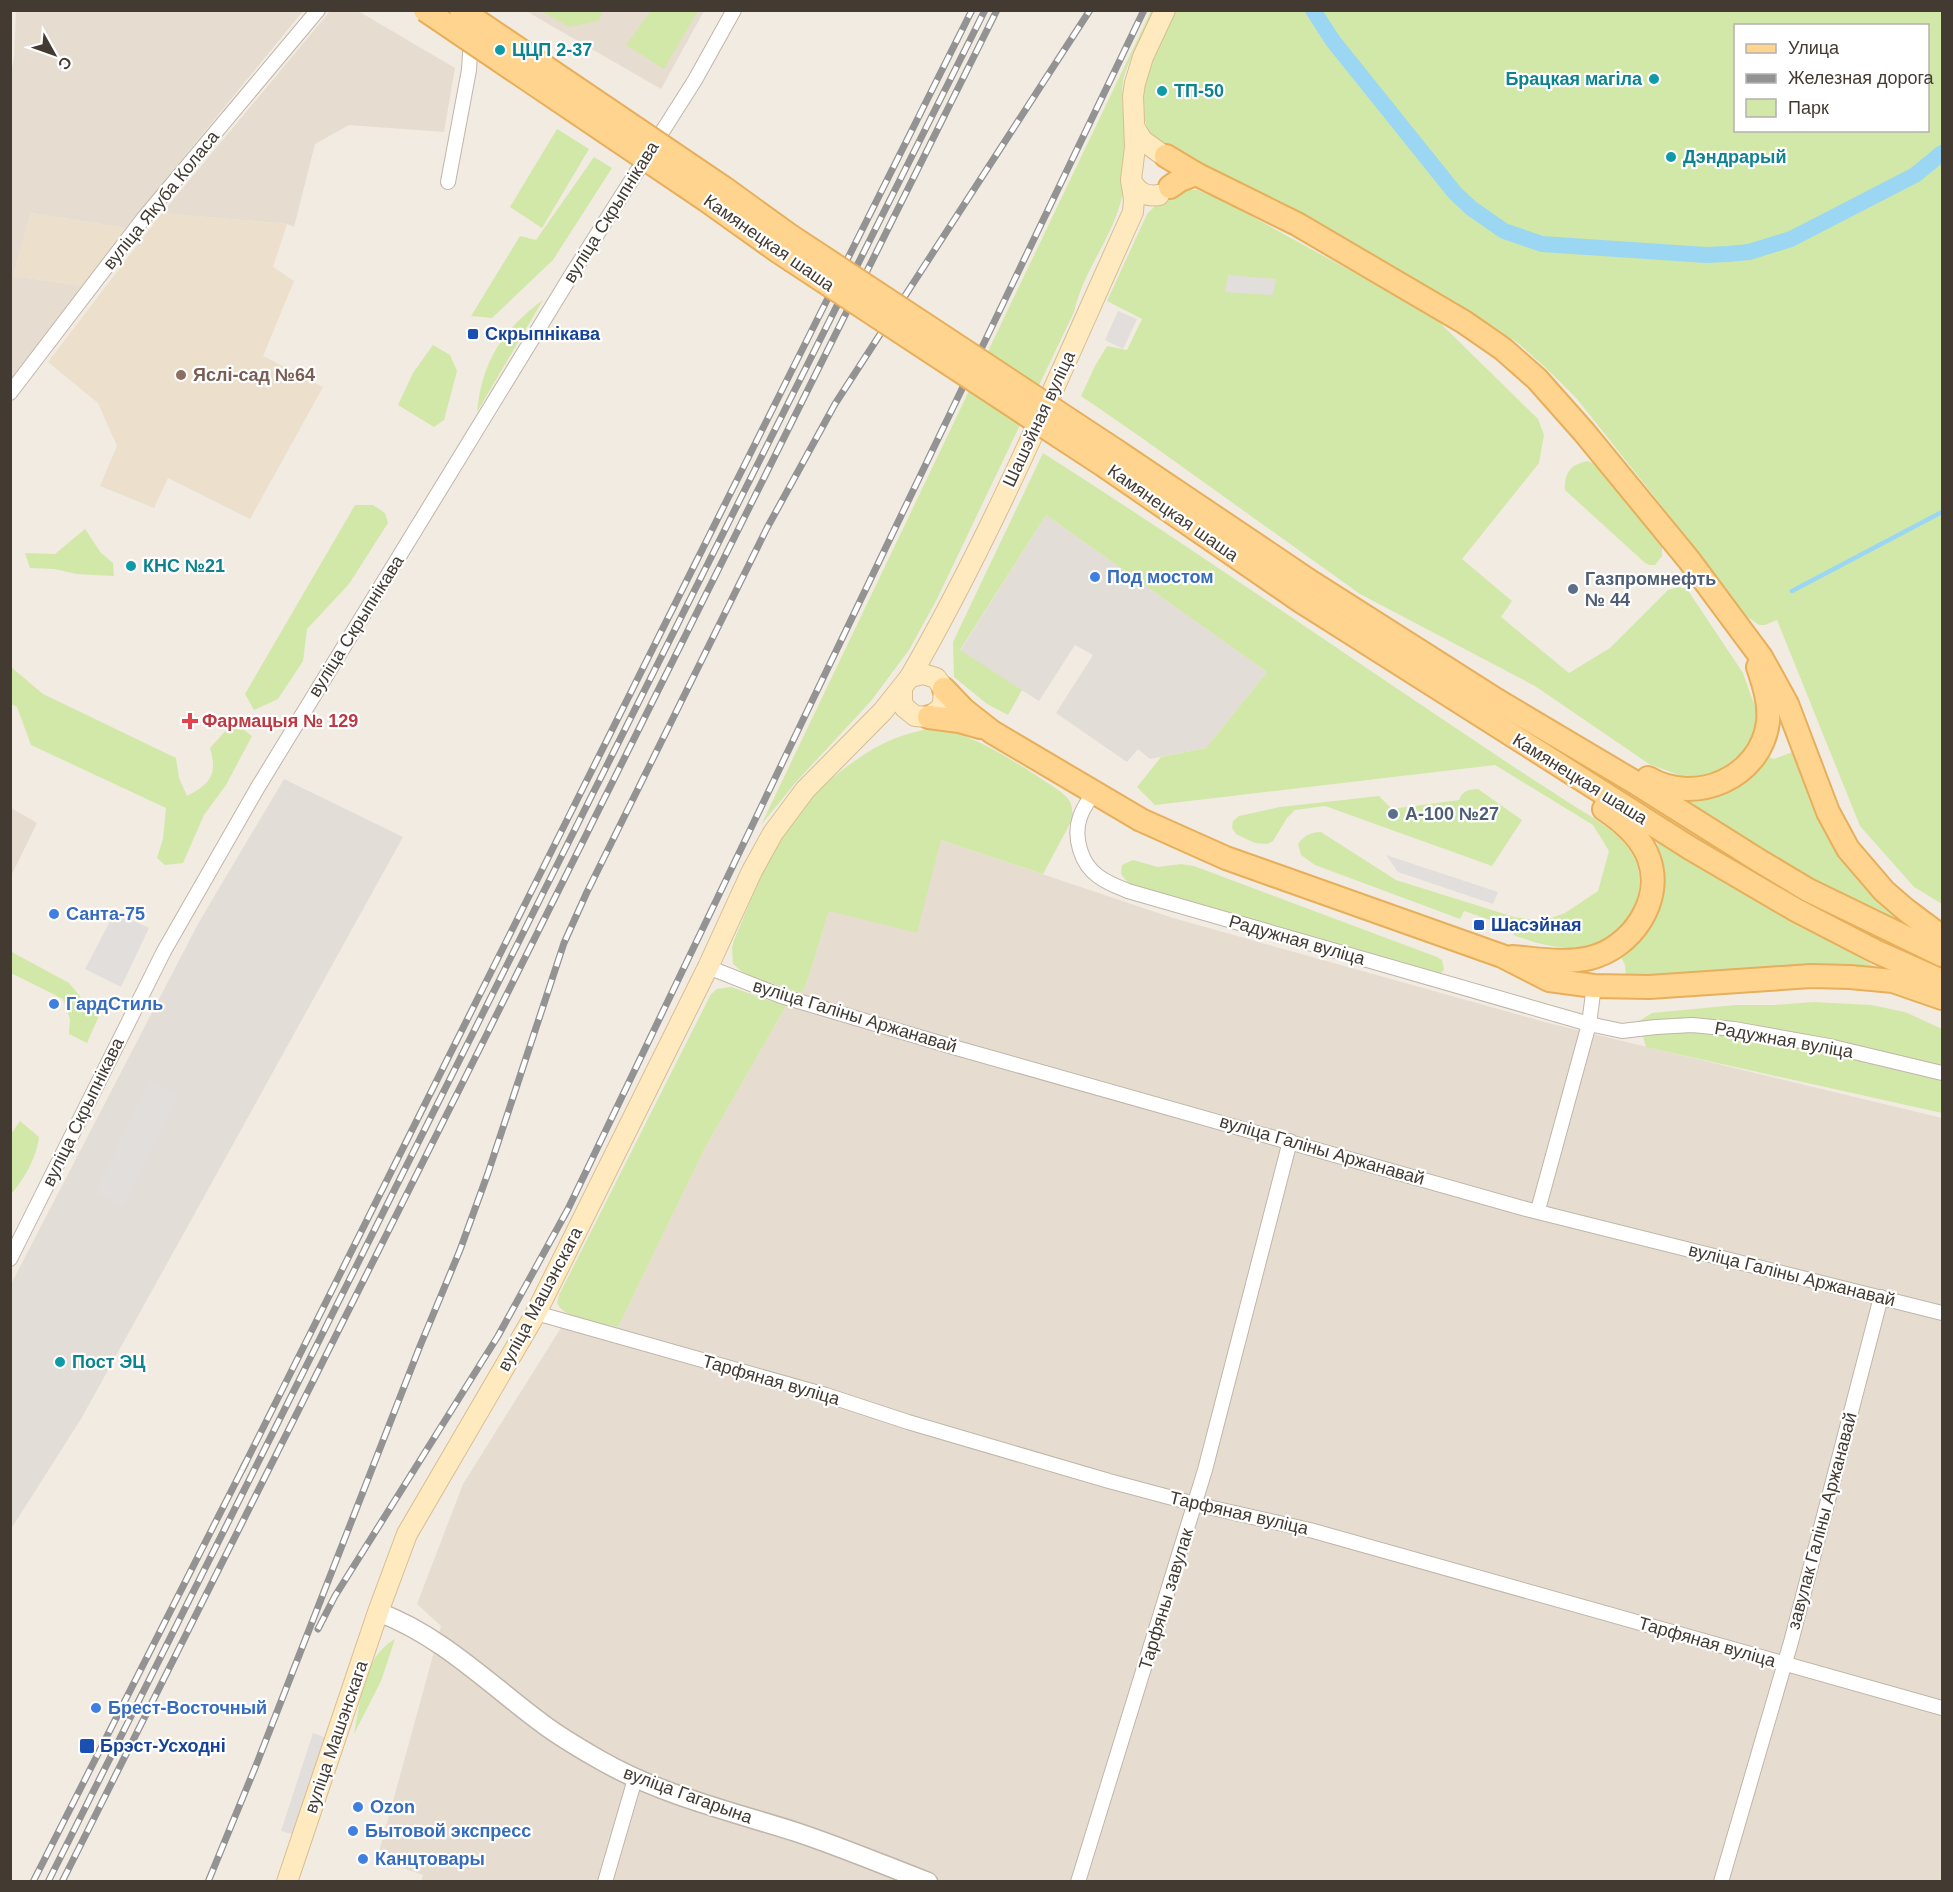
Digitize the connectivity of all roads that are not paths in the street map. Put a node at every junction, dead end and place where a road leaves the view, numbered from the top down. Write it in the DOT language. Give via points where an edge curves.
graph roads {
  1 [pos="318,10"];
  2 [pos="424,10"];
  3 [pos="461,10"];
  4 [pos="472,10"];
  5 [pos="734,10"];
  6 [pos="1165,10"];
  7 [pos="1136,128"];
  8 [pos="1163,154"];
  9 [pos="1132,173"];
  10 [pos="1196,174"];
  11 [pos="448,182"];
  12 [pos="1164,191"];
  13 [pos="1133,212"];
  14 [pos="10,393"];
  15 [pos="1112,459"];
  16 [pos="940,623"];
  17 [pos="1747,638"];
  18 [pos="906,683"];
  19 [pos="940,684"];
  20 [pos="1492,710"];
  21 [pos="922,716"];
  22 [pos="992,732"];
  23 [pos="849,744"];
  24 [pos="1094,792"];
  25 [pos="1942,937"];
  26 [pos="1942,955"];
  27 [pos="1502,956"];
  28 [pos="708,967"];
  29 [pos="1942,981"];
  30 [pos="1594,986"];
  31 [pos="1942,998"];
  32 [pos="1589,1024"];
  33 [pos="1942,1073"];
  34 [pos="1290,1140"];
  35 [pos="1538,1210"];
  36 [pos="11,1258"];
  37 [pos="1881,1297"];
  38 [pos="536,1313"];
  39 [pos="1942,1313"];
  40 [pos="1195,1504"];
  41 [pos="378,1612"];
  42 [pos="1784,1664"];
  43 [pos="1942,1708"];
  44 [pos="635,1779"];
  45 [pos="287,1881"];
  46 [pos="605,1881"];
  47 [pos="928,1881"];
  48 [pos="1078,1881"];
  49 [pos="1721,1881"];
  1 -- 14 [label="street, вуліца Якуба Коласа" via="143,219"];
  2 -- 15 [label="main road, Камянецкая шаша, bridge" via="779,252"];
  3 -- 15 [label="main road, Камянецкая шаша, bridge"];
  4 -- 11 [label="street" via="469,70"];
  5 -- 36 [label="street, вуліца Скрыпнікава" via="695,80 572,273 253,796 159,961"];
  6 -- 7 [label="main road, Шашэйная вуліца" via="1135,83"];
  7 -- 8 [label="main road" via="1142,140"];
  7 -- 9 [label="main road, Шашэйная вуліца"];
  8 -- 9 [label="main road" via="1140,156"];
  8 -- 10 [label="main road"];
  8 -- 12 [label="main road" via="1174,167 1173,181"];
  9 -- 12 [label="main road" via="1139,191"];
  9 -- 13 [label="main road, Шашэйная вуліца"];
  10 -- 12 [label="main road"];
  10 -- 17 [label="main road" via="1329,242 1464,322 1511,356 1545,387 1584,432"];
  12 -- 13 [label="main road"];
  13 -- 16 [label="main road, Шашэйная вуліца" via="1013,478"];
  15 -- 20 [label="main road, Камянецкая шаша" via="1311,582"];
  16 -- 18 [label="main road, вуліца Машэнскага"];
  16 -- 19 [label="main road" via="931,662"];
  17 -- 20 [label="main road" via="1766,692 1765,733 1748,764 1707,788 1663,786 1526,709"];
  17 -- 25 [label="main road" via="1784,697 1828,812 1848,849 1889,896"];
  18 -- 19 [label="main road" via="923,674"];
  18 -- 21 [label="main road" via="901,695 904,708"];
  18 -- 23 [label="main road, вуліца Машэнскага"];
  19 -- 21 [label="main road" via="943,703 935,714"];
  19 -- 22 [label="main road"];
  20 -- 26 [label="main road, Камянецкая шаша" via="1631,780 1808,890"];
  20 -- 27 [label="main road" via="1500,736 1513,748 1607,811 1637,837 1649,858 1653,888 1642,920 1612,949 1590,958 1561,961"];
  20 -- 29 [label="main road, Камянецкая шаша" via="1670,835 1796,910"];
  21 -- 22 [label="main road" via="959,721"];
  21 -- 23 [label="main road, вуліца Машэнскага" via="879,723"];
  22 -- 24 [label="main road"];
  23 -- 28 [label="main road, вуліца Машэнскага" via="805,790 773,833"];
  24 -- 27 [label="main road" via="1142,820 1226,858"];
  24 -- 32 [label="street, Радужная вуліца" via="1080,815 1078,842 1088,866 1110,883"];
  27 -- 30 [label="main road" via="1549,980"];
  28 -- 34 [label="street, вуліца Галіны Аржанавай" via="781,996"];
  28 -- 38 [label="main road, вуліца Машэнскага"];
  30 -- 31 [label="main road" via="1678,986 1850,976 1893,981"];
  30 -- 32 [label="street"];
  32 -- 33 [label="street, Радужная вуліца" via="1622,1032 1692,1025 1734,1029 1829,1046"];
  32 -- 35 [label="street"];
  34 -- 35 [label="street, вуліца Галіны Аржанавай"];
  34 -- 40 [label="street, Тарфяны завулак"];
  35 -- 37 [label="street, вуліца Галіны Аржанавай"];
  37 -- 39 [label="street, вуліца Галіны Аржанавай"];
  37 -- 42 [label="street, завулак Галіны Аржанавай"];
  38 -- 40 [label="street, Тарфяная вуліца"];
  38 -- 41 [label="main road, вуліца Машэнскага" via="420,1509 395,1562"];
  40 -- 42 [label="street, Тарфяная вуліца" via="1322,1534"];
  40 -- 48 [label="street, Тарфяны завулак"];
  41 -- 44 [label="street, вуліца Гагарына" via="425,1635 556,1733"];
  41 -- 45 [label="main road, вуліца Машэнскага"];
  42 -- 43 [label="street, Тарфяная вуліца"];
  42 -- 49 [label="street, завулак Галіны Аржанавай"];
  44 -- 46 [label="street"];
  44 -- 47 [label="street, вуліца Гагарына"];
}
